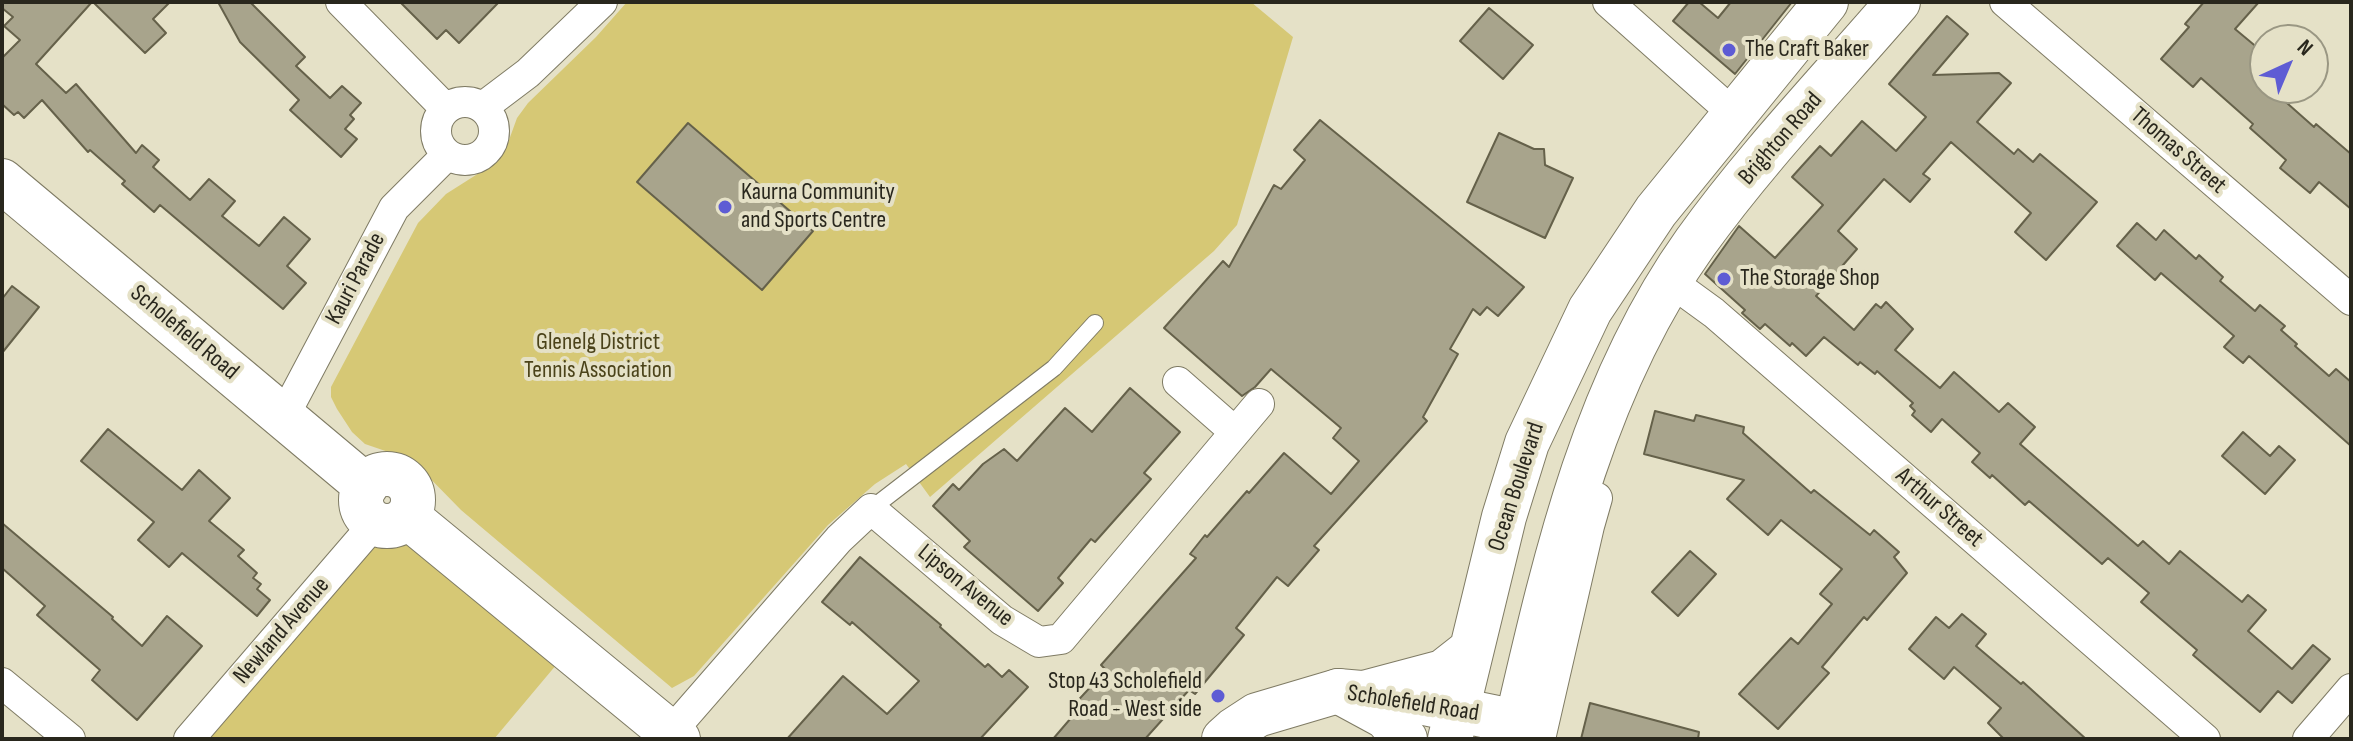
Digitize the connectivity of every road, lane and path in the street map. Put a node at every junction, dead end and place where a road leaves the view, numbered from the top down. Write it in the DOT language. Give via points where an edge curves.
graph roads {
  1 [pos="341,2"];
  2 [pos="602,2"];
  3 [pos="1608,2"];
  4 [pos="1826,2"];
  5 [pos="1898,2"];
  6 [pos="2005,2"];
  7 [pos="483,107"];
  8 [pos="445,108"];
  9 [pos="1735,115"];
  10 [pos="447,155"];
  11 [pos="2,181"];
  12 [pos="1627,251"];
  13 [pos="1670,281"];
  14 [pos="2351,300"];
  15 [pos="1095,323"];
  16 [pos="1178,382"];
  17 [pos="1259,404"];
  18 [pos="284,416"];
  19 [pos="1235,432"];
  20 [pos="1617,435"];
  21 [pos="383,509"];
  22 [pos="871,509"];
  23 [pos="1471,650"];
  24 [pos="2,683"];
  25 [pos="2351,689"];
  26 [pos="1351,692"];
  27 [pos="1453,724"];
  28 [pos="1523,733"];
  29 [pos="674,736"];
  30 [pos="70,739"];
  31 [pos="189,739"];
  32 [pos="1224,739"];
  33 [pos="1405,739"];
  34 [pos="2205,739"];
  35 [pos="2308,739"];
  1 -- 8 [label="street"];
  2 -- 7 [label="street" via="528,73"];
  3 -- 9 [label="street"];
  4 -- 9 [label="main road, Brighton Road"];
  5 -- 13 [label="main road, Brighton Road" via="1743,182"];
  6 -- 14 [label="street, Thomas Street"];
  7 -- 8 [label="street" via="465,101"];
  7 -- 10 [label="street" via="494,124 490,148 473,160"];
  8 -- 10 [label="street" via="435,128"];
  9 -- 12 [label="main road, Brighton Road"];
  10 -- 18 [label="street, Kauri Parade" via="394,208"];
  11 -- 18 [label="main road, Scholefield Road"];
  12 -- 23 [label="main road, Ocean Boulevard" via="1590,310 1527,443"];
  13 -- 28 [label="main road" via="1616,387 1580,474 1560,541"];
  13 -- 34 [label="street, Arthur Street" via="1714,313"];
  15 -- 22 [label="lane" via="1054,368"];
  16 -- 19 [label="street"];
  17 -- 19 [label="street, Lipson Avenue"];
  18 -- 21 [label="main road, Scholefield Road"];
  19 -- 22 [label="street, Lipson Avenue" via="1061,639 1039,642 1002,620"];
  20 -- 28 [label="street"];
  21 -- 29 [label="main road, Scholefield Road"];
  21 -- 31 [label="street, Newland Avenue"];
  22 -- 29 [label="street" via="839,539"];
  23 -- 26 [label="main road" via="1443,672"];
  23 -- 27 [label="main road, Ocean Boulevard"];
  24 -- 30 [label="street"];
  25 -- 35 [label="street"];
  26 -- 27 [label="main road, Scholefield Road"];
  26 -- 32 [label="main road, Scholefield Road" via="1257,715"];
  26 -- 33 [label="main road" via="1386,717"];
  27 -- 28 [label="main road, Scholefield Road"];
}
